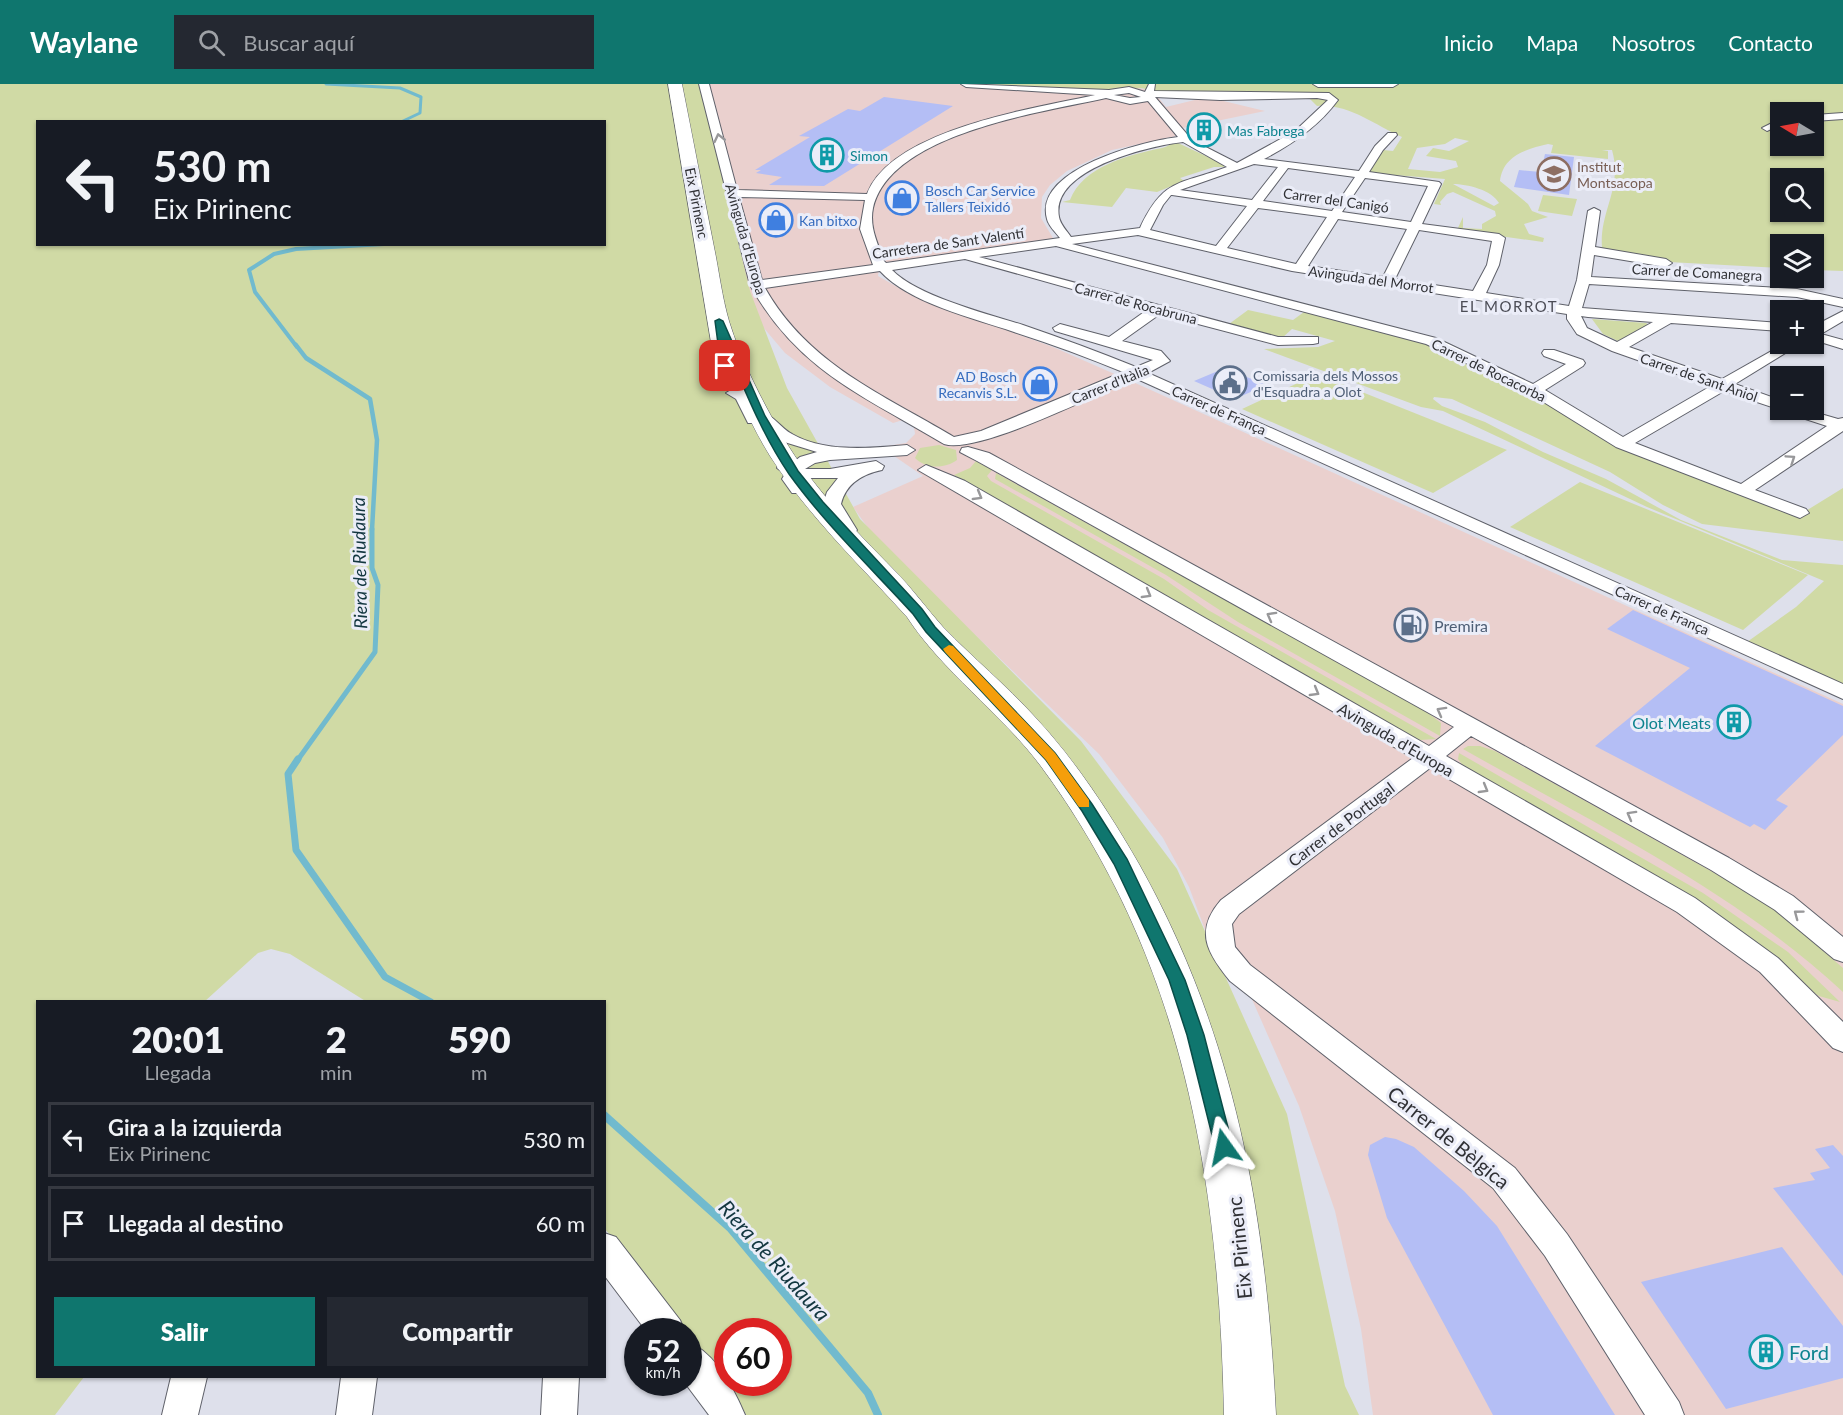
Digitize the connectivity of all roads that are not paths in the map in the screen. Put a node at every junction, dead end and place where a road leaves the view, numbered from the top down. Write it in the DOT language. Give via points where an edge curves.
graph roads {
  1 [pos="675,84"];
  2 [pos="966,84"];
  3 [pos="1318,84"];
  4 [pos="1393,84"];
  5 [pos="705,86"];
  6 [pos="1152,90"];
  7 [pos="1111,96"];
  8 [pos="1133,101"];
  9 [pos="1158,107"];
  10 [pos="1843,116"];
  11 [pos="1824,117"];
  12 [pos="1770,127"];
  13 [pos="1767,128"];
  14 [pos="1392,135"];
  15 [pos="1184,139"];
  16 [pos="1251,160"];
  17 [pos="1286,164"];
  18 [pos="1236,166"];
  19 [pos="1362,174"];
  20 [pos="1168,192"];
  21 [pos="733,193"];
  22 [pos="870,197"];
  23 [pos="1255,204"];
  24 [pos="1594,211"];
  25 [pos="1333,215"];
  26 [pos="1414,226"];
  27 [pos="1144,231"];
  28 [pos="1062,242"];
  29 [pos="1219,250"];
  30 [pos="1588,250"];
  31 [pos="960,256"];
  32 [pos="1666,263"];
  33 [pos="882,267"];
  34 [pos="1300,268"];
  35 [pos="1155,270"];
  36 [pos="1584,280"];
  37 [pos="1388,281"];
  38 [pos="757,285"];
  39 [pos="1478,295"];
  40 [pos="1112,297"];
  41 [pos="1843,303"];
  42 [pos="1158,309"];
  43 [pos="1574,311"];
  44 [pos="1843,315"];
  45 [pos="987,318"];
  46 [pos="1666,320"];
  47 [pos="719,321"];
  48 [pos="1770,326"];
  49 [pos="1824,326"];
  50 [pos="1824,331"];
  51 [pos="1843,331"];
  52 [pos="1824,336"];
  53 [pos="1313,340"];
  54 [pos="1111,342"];
  55 [pos="1064,344"];
  56 [pos="1843,345"];
  57 [pos="1617,348"];
  58 [pos="1550,353"];
  59 [pos="1776,354"];
  60 [pos="1137,373"];
  61 [pos="1722,385"];
  62 [pos="1534,390"];
  63 [pos="734,393"];
  64 [pos="1084,395"];
  65 [pos="1770,402"];
  66 [pos="760,416"];
  67 [pos="1824,419"];
  68 [pos="919,422"];
  69 [pos="1842,425"];
  70 [pos="1622,444"];
  71 [pos="959,446"];
  72 [pos="852,454"];
  73 [pos="914,458"];
  74 [pos="864,468"];
  75 [pos="793,472"];
  76 [pos="1742,491"];
  77 [pos="1800,513"];
  78 [pos="857,555"];
  79 [pos="1843,692"];
  80 [pos="1470,726"];
  81 [pos="1429,757"];
  82 [pos="1217,926"];
  83 [pos="1843,952"];
  84 [pos="1837,1026"];
  85 [pos="606,1253"];
  86 [pos="616,1280"];
  87 [pos="654,1318"];
  88 [pos="702,1377"];
  89 [pos="189,1378"];
  90 [pos="358,1378"];
  91 [pos="561,1378"];
  92 [pos="180,1415"];
  93 [pos="354,1415"];
  94 [pos="559,1415"];
  95 [pos="727,1415"];
  96 [pos="1250,1415"];
  97 [pos="1666,1415"];
  1 -- 47 [label="main road, Eix Pirinenc"];
  2 -- 7 [label="street"];
  3 -- 4 [label="street"];
  21 -- 5 [label="street, Avinguda d'Europa, one-way"];
  6 -- 7 [label="street" via="1129,90"];
  6 -- 8 [label="street"];
  6 -- 9 [label="street"];
  6 -- 16 [label="street" via="1220,97 1329,96 1333,100 1292,137"];
  7 -- 8 [label="street"];
  7 -- 22 [label="street" via="997,118 938,140 896,165"];
  8 -- 9 [label="street"];
  9 -- 15 [label="street"];
  10 -- 11 [label="street"];
  12 -- 13 [label="street"];
  14 -- 19 [label="street"];
  15 -- 18 [label="street"];
  15 -- 28 [label="street" via="1132,149 1089,166 1070,180 1053,199 1051,211"];
  16 -- 17 [label="street"];
  16 -- 18 [label="street"];
  17 -- 19 [label="street"];
  17 -- 23 [label="street"];
  18 -- 20 [label="street"];
  19 -- 25 [label="street"];
  19 -- 26 [label="street" via="1435,184"];
  20 -- 23 [label="street, Carrer del Canigó"];
  20 -- 27 [label="street"];
  21 -- 22 [label="street"];
  21 -- 38 [label="street, Avinguda d'Europa"];
  22 -- 33 [label="street, Carrer de França" via="866,235"];
  23 -- 25 [label="street, Carrer del Canigó"];
  23 -- 29 [label="street"];
  24 -- 30 [label="street"];
  25 -- 26 [label="street, Carrer del Canigó"];
  25 -- 34 [label="street"];
  26 -- 37 [label="street"];
  26 -- 39 [label="street, Carrer del Canigó" via="1499,238 1493,266"];
  27 -- 28 [label="street, Carretera de Sant Valentí"];
  27 -- 29 [label="street, Avinguda del Morrot"];
  28 -- 31 [label="street, Carretera de Sant Valentí"];
  28 -- 35 [label="street, Carrer de Rocacorba"];
  29 -- 34 [label="street, Avinguda del Morrot"];
  30 -- 32 [label="street"];
  30 -- 36 [label="street"];
  31 -- 33 [label="street, Carretera de Sant Valentí"];
  31 -- 40 [label="street, Carrer de Rocabruna"];
  33 -- 38 [label="street, Carretera de Sant Valentí"];
  33 -- 45 [label="street, Carrer de França" via="907,287"];
  34 -- 37 [label="street, Avinguda del Morrot"];
  35 -- 40 [label="street"];
  35 -- 62 [label="street, Carrer de Rocacorba" via="1431,341"];
  36 -- 41 [label="street, Carrer de Comanegra" via="1797,293"];
  36 -- 43 [label="street"];
  37 -- 39 [label="street, Avinguda del Morrot"];
  38 -- 68 [label="street, Avinguda d'Europa" via="777,320 801,348 839,377"];
  39 -- 43 [label="street, Avinguda del Morrot"];
  40 -- 42 [label="street, Carrer de Rocabruna"];
  42 -- 53 [label="street, Carrer de Rocabruna" via="1278,341"];
  42 -- 54 [label="street"];
  43 -- 46 [label="street, Avinguda del Morrot"];
  43 -- 57 [label="street, Carrer de Sant Aniol" via="1582,331"];
  44 -- 49 [label="street"];
  45 -- 54 [label="street, Carrer d'Itàlia" via="1010,313"];
  45 -- 55 [label="street, Carrer de França"];
  46 -- 48 [label="street, Avinguda del Morrot"];
  46 -- 57 [label="street"];
  47 -- 63 [label="main road, Eix Pirinenc" via="721,351"];
  47 -- 66 [label="main road, Eix Pirinenc"];
  50 -- 51 [label="street"];
  52 -- 56 [label="street"];
  54 -- 60 [label="street, Carrer d'Itàlia" via="1162,359"];
  55 -- 60 [label="street, Carrer de França"];
  55 -- 64 [label="street" via="1080,356 1089,372"];
  57 -- 61 [label="street, Carrer de Sant Aniol"];
  58 -- 62 [label="street" via="1578,363"];
  59 -- 61 [label="street"];
  60 -- 64 [label="street, Carrer d'Itàlia"];
  60 -- 79 [label="street, Carrer de França"];
  61 -- 65 [label="street, Carrer de Sant Aniol"];
  61 -- 70 [label="street"];
  62 -- 70 [label="street, Carrer de Rocacorba"];
  63 -- 75 [label="street" via="742,396 783,467"];
  63 -- 78 [label="main road, Eix Pirinenc" via="763,453 781,480"];
  64 -- 71 [label="street, Carrer d'Itàlia"];
  66 -- 72 [label="street" via="787,438"];
  66 -- 75 [label="main road, Eix Pirinenc"];
  67 -- 69 [label="street"];
  68 -- 71 [label="street, Avinguda d'Europa"];
  68 -- 73 [label="street"];
  76 -- 69 [label="street, one-way"];
  70 -- 76 [label="street, Carrer de Rocacorba"];
  71 -- 73 [label="street" via="930,440"];
  71 -- 73 [label="street, Carrer d'Itàlia" via="966,463 949,470"];
  80 -- 71 [label="street, Avinguda d'Europa, one-way"];
  72 -- 73 [label="street"];
  72 -- 75 [label="street" via="807,459"];
  73 -- 74 [label="street"];
  73 -- 81 [label="street, Avinguda d'Europa, one-way"];
  74 -- 75 [label="street" via="817,475"];
  74 -- 78 [label="street" via="837,488 832,504"];
  75 -- 78 [label="main road, Eix Pirinenc"];
  76 -- 77 [label="street, Carrer de Rocacorba"];
  78 -- 96 [label="main road, Eix Pirinenc" via="918,612 930,630 1050,757 1121,863 1177,980 1215,1106 1233,1189 1245,1294"];
  80 -- 81 [label="street, Carrer de Portugal"];
  83 -- 80 [label="street, Avinguda d'Europa, one-way" via="1808,921 1755,884"];
  81 -- 82 [label="street, Carrer de Portugal" via="1230,907"];
  81 -- 84 [label="street, Avinguda d'Europa, one-way" via="1686,905 1769,965"];
  82 -- 97 [label="street, Carrer de Bèlgica" via="1222,950 1240,973 1504,1178 1556,1245"];
  85 -- 86 [label="street"];
  86 -- 87 [label="street"];
  88 -- 95 [label="street"];
  89 -- 92 [label="street"];
  90 -- 93 [label="street"];
  91 -- 94 [label="street"];
}
